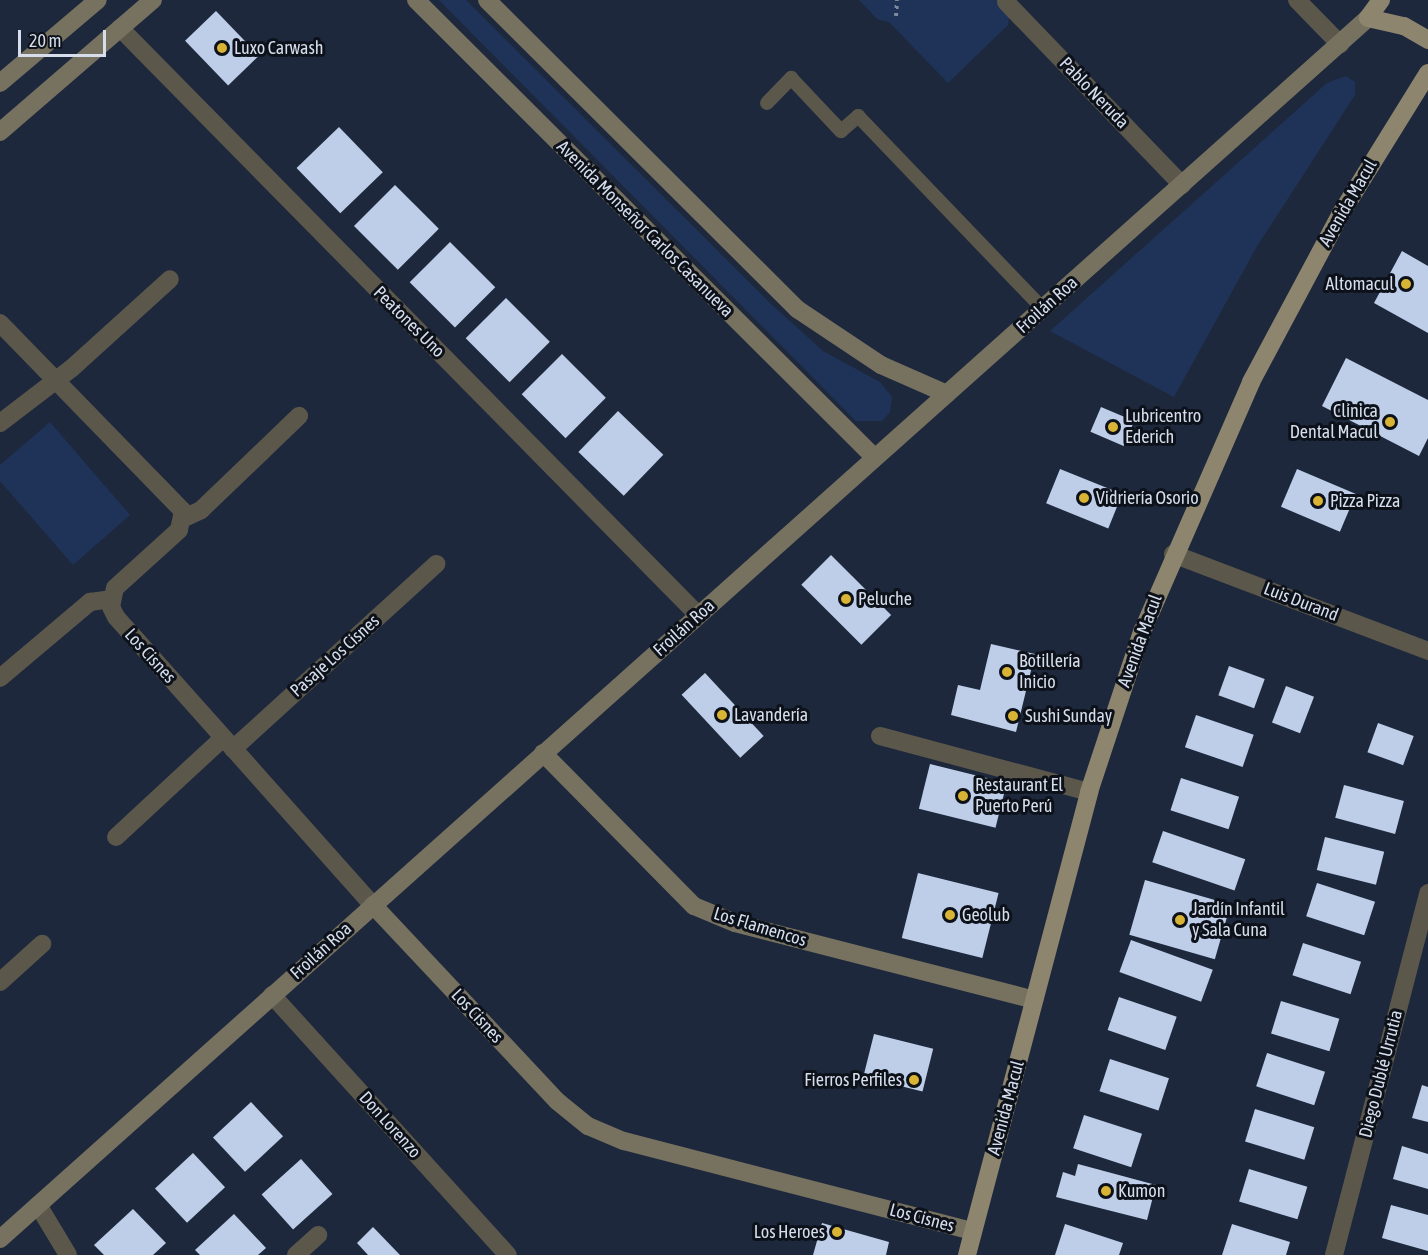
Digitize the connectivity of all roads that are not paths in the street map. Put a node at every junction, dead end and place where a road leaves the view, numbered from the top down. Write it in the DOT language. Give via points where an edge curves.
graph roads {
  1 [pos="98,0"];
  2 [pos="153,0"];
  3 [pos="416,0"];
  4 [pos="487,0"];
  5 [pos="1297,0"];
  6 [pos="1382,0"];
  7 [pos="1006,2"];
  8 [pos="1368,18"];
  9 [pos="120,28"];
  10 [pos="1428,40"];
  11 [pos="1340,44"];
  12 [pos="1428,73"];
  13 [pos="0,83"];
  14 [pos="767,102"];
  15 [pos="0,132"];
  16 [pos="1182,185"];
  17 [pos="170,279"];
  18 [pos="1043,309"];
  19 [pos="0,323"];
  20 [pos="55,379"];
  21 [pos="947,394"];
  22 [pos="299,416"];
  23 [pos="0,423"];
  24 [pos="875,458"];
  25 [pos="184,518"];
  26 [pos="1173,554"];
  27 [pos="436,564"];
  28 [pos="111,599"];
  29 [pos="698,615"];
  30 [pos="1428,651"];
  31 [pos="0,678"];
  32 [pos="880,736"];
  33 [pos="228,743"];
  34 [pos="543,753"];
  35 [pos="1089,792"];
  36 [pos="116,837"];
  37 [pos="1428,893"];
  38 [pos="373,905"];
  39 [pos="42,944"];
  40 [pos="0,982"];
  41 [pos="272,995"];
  42 [pos="1034,1000"];
  43 [pos="38,1205"];
  44 [pos="974,1232"];
  45 [pos="318,1236"];
  46 [pos="0,1239"];
  47 [pos="68,1255"];
  48 [pos="296,1255"];
  49 [pos="508,1255"];
  50 [pos="967,1255"];
  51 [pos="1334,1255"];
  1 -- 13 [label="main road"];
  2 -- 9 [label="main road"];
  3 -- 24 [label="main road, Avenida Monseñor Carlos Casanueva"];
  4 -- 21 [label="main road" via="797,309 881,365"];
  5 -- 11 [label="street"];
  6 -- 8 [label="main road"];
  7 -- 16 [label="street, Pablo Neruda"];
  8 -- 10 [label="main road" via="1404,26"];
  8 -- 11 [label="main road, Froilán Roa"];
  9 -- 15 [label="main road"];
  9 -- 29 [label="street, Peatones Uno"];
  11 -- 16 [label="main road, Froilán Roa"];
  12 -- 26 [label="main road, Avenida Macul" via="1293,299"];
  14 -- 18 [label="lane" via="791,78 841,131 858,116"];
  16 -- 18 [label="main road, Froilán Roa"];
  17 -- 20 [label="street"];
  18 -- 21 [label="main road, Froilán Roa"];
  19 -- 20 [label="street"];
  20 -- 23 [label="street"];
  20 -- 25 [label="street" via="180,507"];
  21 -- 24 [label="main road, Froilán Roa"];
  22 -- 25 [label="street" via="201,510"];
  24 -- 29 [label="main road, Froilán Roa"];
  25 -- 28 [label="street" via="179,530 119,583"];
  26 -- 30 [label="street, Luis Durand"];
  26 -- 35 [label="main road, Avenida Macul"];
  27 -- 33 [label="street, Pasaje Los Cisnes"];
  28 -- 31 [label="street" via="90,602"];
  28 -- 33 [label="street, Los Cisnes" via="116,617"];
  29 -- 34 [label="main road, Froilán Roa"];
  32 -- 35 [label="street"];
  33 -- 36 [label="street, Pasaje Los Cisnes"];
  33 -- 38 [label="street, Los Cisnes"];
  34 -- 38 [label="main road, Froilán Roa"];
  34 -- 42 [label="main road, Los Flamencos" via="694,906 735,923"];
  35 -- 42 [label="main road, Avenida Macul"];
  37 -- 51 [label="street, Diego Dublé Urrutia"];
  38 -- 41 [label="main road, Froilán Roa"];
  38 -- 44 [label="main road, Los Cisnes" via="557,1101 588,1126 636,1144"];
  39 -- 40 [label="street"];
  41 -- 43 [label="main road, Froilán Roa"];
  41 -- 49 [label="street, Don Lorenzo"];
  42 -- 44 [label="main road, Avenida Macul"];
  43 -- 46 [label="main road, Froilán Roa"];
  43 -- 47 [label="street"];
  44 -- 50 [label="main road, Avenida Macul"];
  45 -- 48 [label="street"];
}
